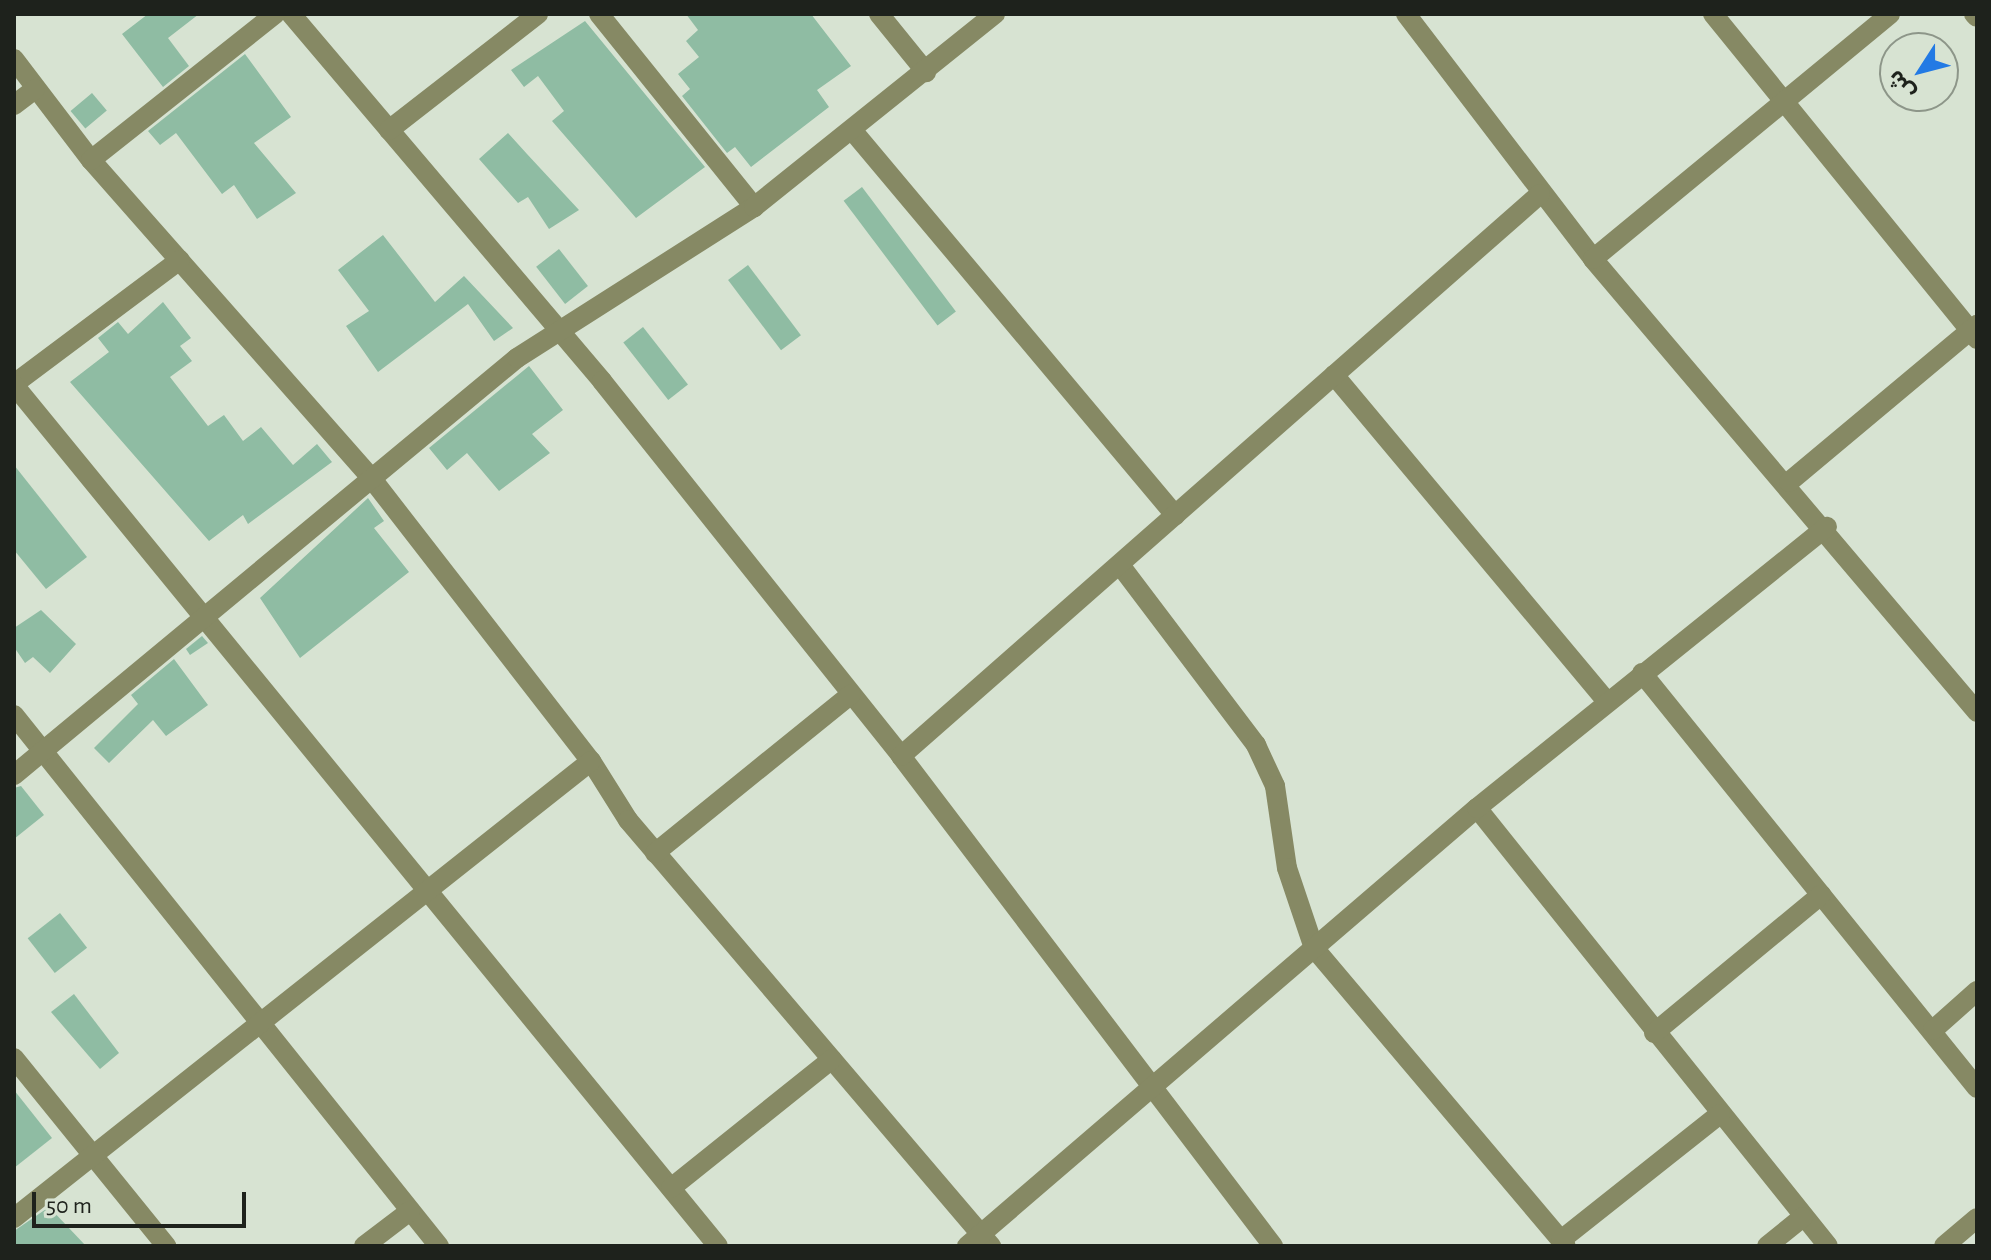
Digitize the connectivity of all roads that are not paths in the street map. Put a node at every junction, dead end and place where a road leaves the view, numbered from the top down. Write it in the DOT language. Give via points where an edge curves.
graph roads {
  1 [pos="275,14"];
  2 [pos="291,14"];
  3 [pos="538,14"];
  4 [pos="599,14"];
  5 [pos="879,14"];
  6 [pos="995,14"];
  7 [pos="1406,14"];
  8 [pos="1713,14"];
  9 [pos="1890,14"];
  10 [pos="14,59"];
  11 [pos="926,72"];
  12 [pos="35,89"];
  13 [pos="1786,100"];
  14 [pos="14,105"];
  15 [pos="389,130"];
  16 [pos="852,130"];
  17 [pos="91,160"];
  18 [pos="1540,194"];
  19 [pos="754,207"];
  20 [pos="1593,259"];
  21 [pos="180,260"];
  22 [pos="558,332"];
  23 [pos="1975,332"];
  24 [pos="1334,375"];
  25 [pos="14,385"];
  26 [pos="372,479"];
  27 [pos="1789,482"];
  28 [pos="1175,515"];
  29 [pos="1827,527"];
  30 [pos="1120,565"];
  31 [pos="206,611"];
  32 [pos="1642,673"];
  33 [pos="851,694"];
  34 [pos="1607,701"];
  35 [pos="1977,712"];
  36 [pos="14,715"];
  37 [pos="44,751"];
  38 [pos="901,756"];
  39 [pos="591,761"];
  40 [pos="14,775"];
  41 [pos="1477,808"];
  42 [pos="655,853"];
  43 [pos="427,885"];
  44 [pos="1821,895"];
  45 [pos="1314,948"];
  46 [pos="1977,991"];
  47 [pos="256,1025"];
  48 [pos="1933,1030"];
  49 [pos="1654,1033"];
  50 [pos="14,1058"];
  51 [pos="832,1059"];
  52 [pos="1977,1088"];
  53 [pos="1151,1092"];
  54 [pos="1720,1114"];
  55 [pos="93,1155"];
  56 [pos="671,1188"];
  57 [pos="410,1211"];
  58 [pos="1803,1217"];
  59 [pos="14,1218"];
  60 [pos="1977,1218"];
  61 [pos="980,1242"];
  62 [pos="1564,1243"];
  63 [pos="166,1246"];
  64 [pos="364,1246"];
  65 [pos="439,1246"];
  66 [pos="718,1246"];
  67 [pos="1273,1246"];
  68 [pos="1767,1246"];
  69 [pos="1828,1246"];
  70 [pos="1944,1246"];
  1 -- 17 [label="street"];
  2 -- 15 [label="street"];
  3 -- 15 [label="street"];
  4 -- 19 [label="street"];
  5 -- 11 [label="street"];
  6 -- 11 [label="street"];
  7 -- 18 [label="street"];
  8 -- 13 [label="street"];
  9 -- 13 [label="street"];
  10 -- 12 [label="street"];
  11 -- 16 [label="street"];
  12 -- 14 [label="street"];
  12 -- 17 [label="street"];
  13 -- 20 [label="street"];
  13 -- 23 [label="street"];
  15 -- 22 [label="street"];
  16 -- 19 [label="street"];
  16 -- 28 [label="street"];
  17 -- 21 [label="street"];
  18 -- 20 [label="street"];
  18 -- 24 [label="street"];
  19 -- 22 [label="street"];
  20 -- 27 [label="street"];
  21 -- 25 [label="street"];
  21 -- 26 [label="street"];
  22 -- 26 [label="street"];
  22 -- 33 [label="street"];
  23 -- 27 [label="street"];
  24 -- 28 [label="street"];
  24 -- 34 [label="street"];
  25 -- 31 [label="street"];
  26 -- 31 [label="street"];
  26 -- 39 [label="street"];
  27 -- 29 [label="street"];
  28 -- 30 [label="street"];
  29 -- 32 [label="street"];
  29 -- 35 [label="street"];
  30 -- 38 [label="street"];
  30 -- 45 [label="street" via="1256,745 1275,786 1287,868"];
  31 -- 37 [label="street"];
  31 -- 43 [label="street"];
  32 -- 34 [label="street"];
  32 -- 44 [label="street"];
  33 -- 38 [label="street"];
  33 -- 42 [label="street"];
  34 -- 41 [label="street"];
  36 -- 37 [label="street"];
  37 -- 40 [label="street"];
  37 -- 47 [label="street"];
  38 -- 53 [label="street"];
  39 -- 42 [label="street"];
  39 -- 43 [label="street"];
  41 -- 45 [label="street"];
  41 -- 49 [label="street"];
  42 -- 51 [label="street"];
  43 -- 47 [label="street"];
  43 -- 56 [label="street"];
  44 -- 48 [label="street"];
  44 -- 49 [label="street"];
  45 -- 53 [label="street"];
  45 -- 62 [label="street"];
  46 -- 48 [label="street"];
  47 -- 55 [label="street"];
  47 -- 57 [label="street"];
  48 -- 52 [label="street"];
  49 -- 54 [label="street"];
  50 -- 55 [label="street"];
  51 -- 56 [label="street"];
  51 -- 61 [label="street"];
  53 -- 61 [label="street"];
  53 -- 67 [label="street"];
  54 -- 58 [label="street"];
  54 -- 62 [label="street"];
  55 -- 59 [label="street"];
  55 -- 63 [label="street"];
  56 -- 66 [label="street"];
  57 -- 64 [label="street"];
  57 -- 65 [label="street"];
  58 -- 68 [label="street"];
  58 -- 69 [label="street"];
  60 -- 70 [label="street"];
}
